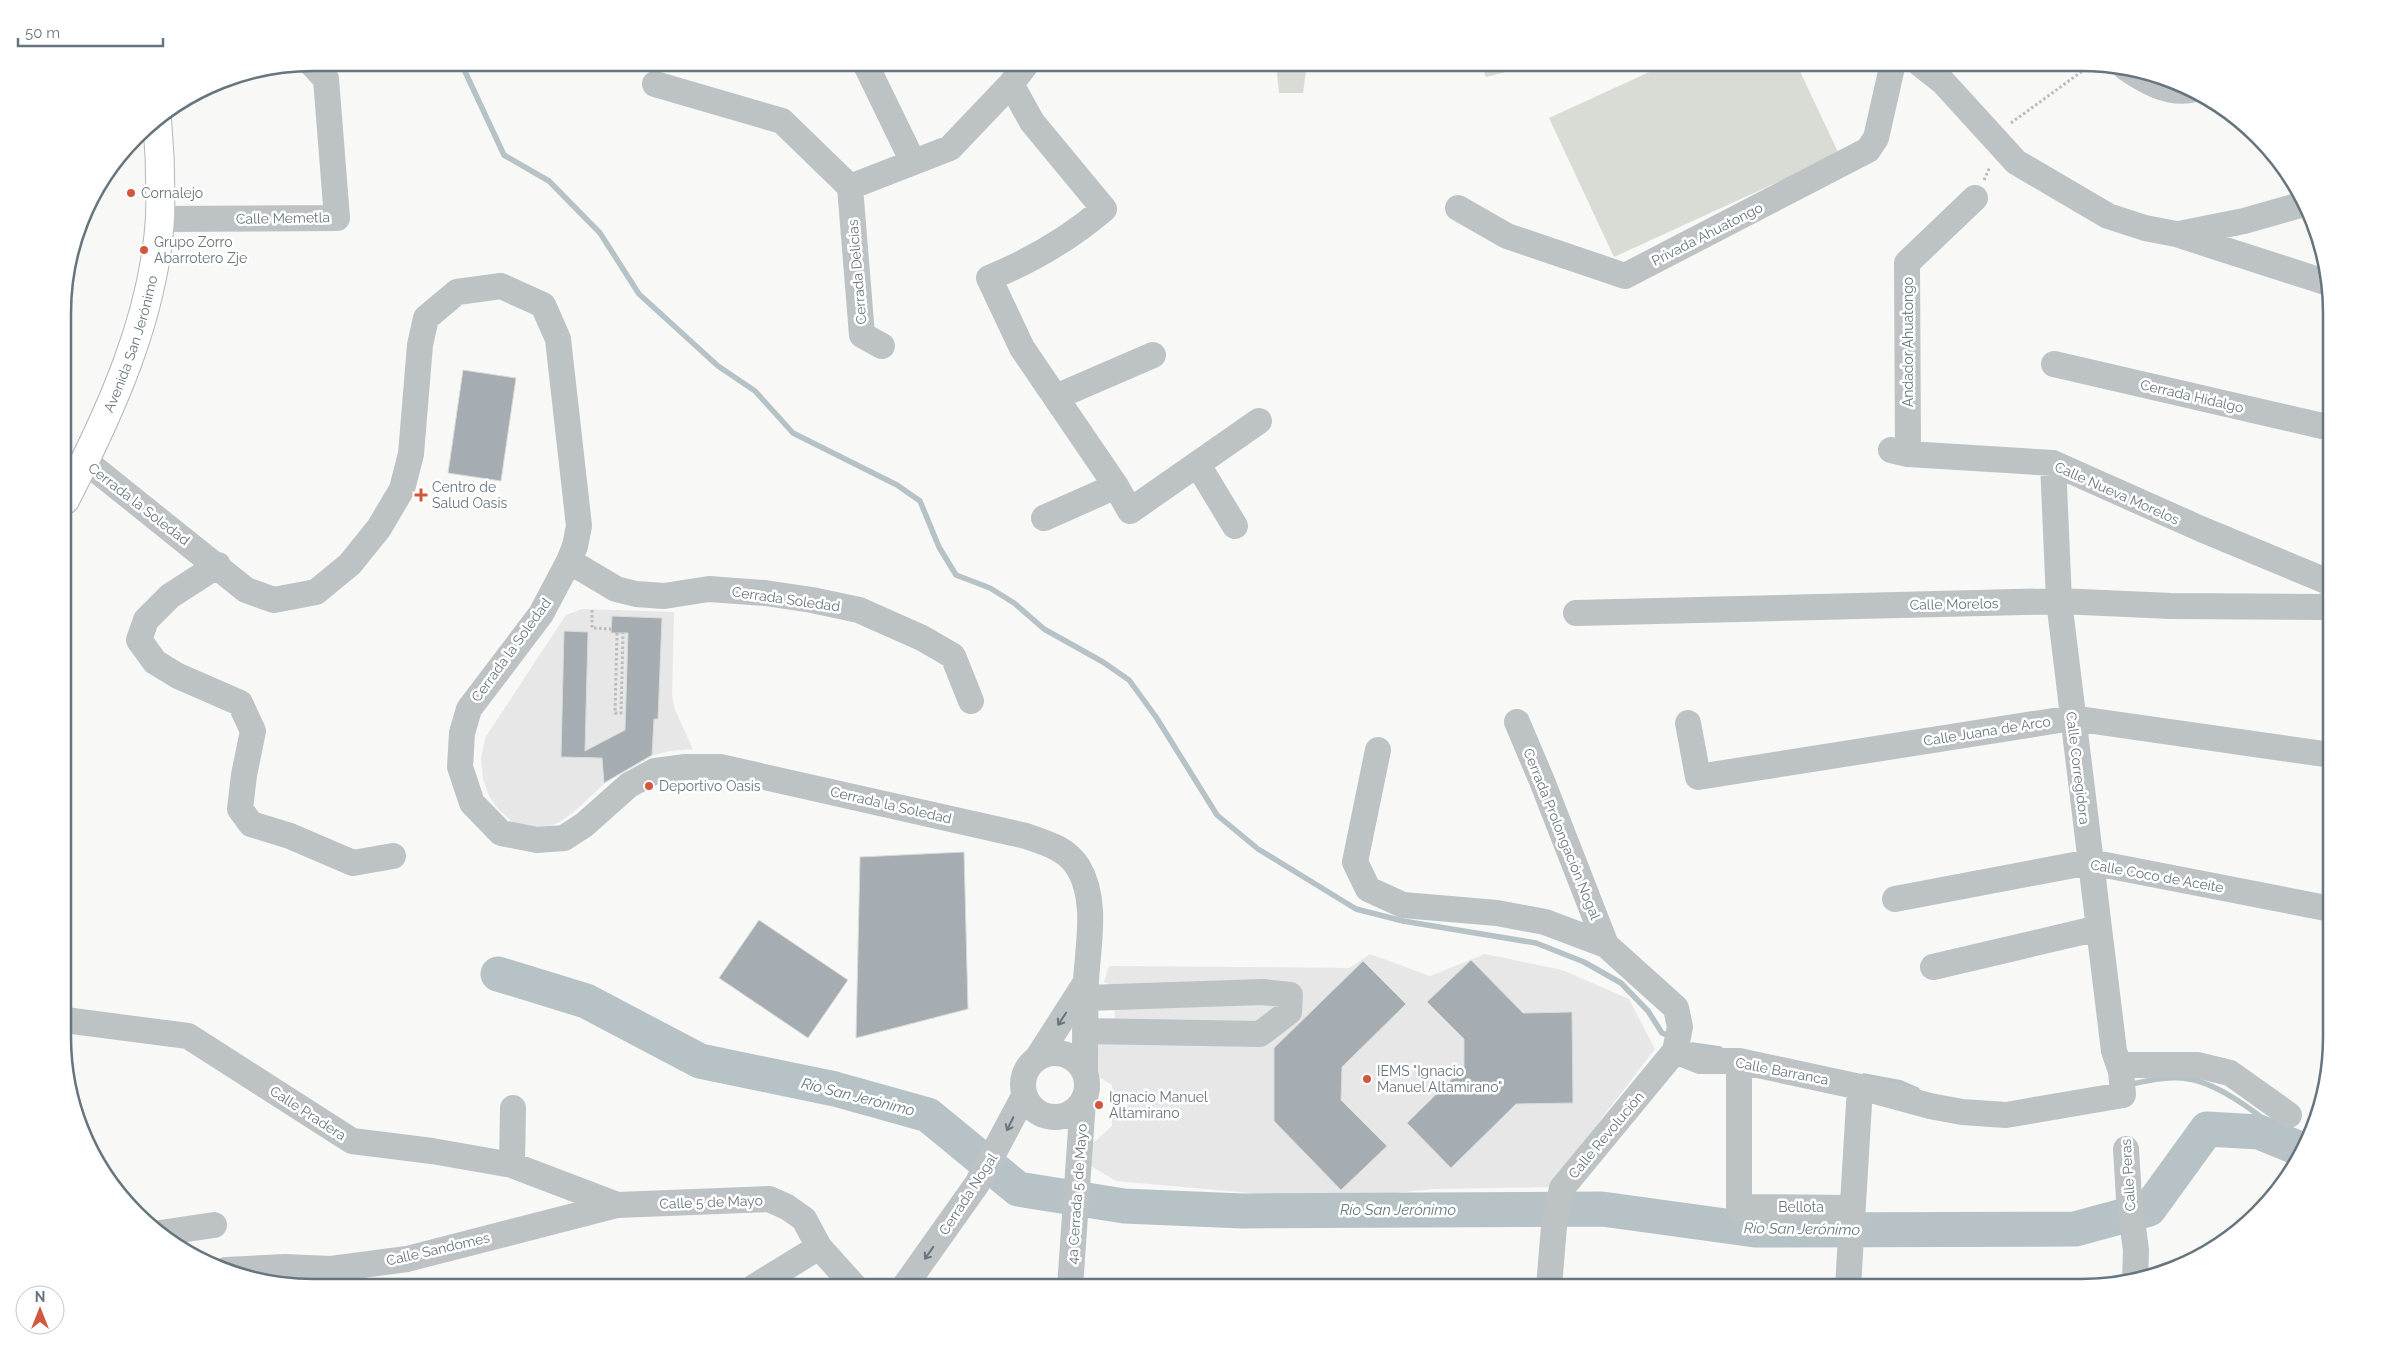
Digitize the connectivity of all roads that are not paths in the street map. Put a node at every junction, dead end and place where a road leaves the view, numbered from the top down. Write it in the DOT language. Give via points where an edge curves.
graph roads {
  1 [pos="318,71"];
  2 [pos="868,71"];
  3 [pos="1020,71"];
  4 [pos="1891,71"];
  5 [pos="1929,71"];
  6 [pos="2141,78"];
  7 [pos="655,84"];
  8 [pos="1011,84"];
  9 [pos="2172,89"];
  10 [pos="158,128"];
  11 [pos="913,162"];
  12 [pos="850,188"];
  13 [pos="1975,198"];
  14 [pos="2298,206"];
  15 [pos="1458,208"];
  16 [pos="160,219"];
  17 [pos="2176,234"];
  18 [pos="2321,281"];
  19 [pos="882,346"];
  20 [pos="1153,355"];
  21 [pos="2054,364"];
  22 [pos="1056,397"];
  23 [pos="1259,421"];
  24 [pos="2323,426"];
  25 [pos="1900,452"];
  26 [pos="85,461"];
  27 [pos="2053,463"];
  28 [pos="1198,465"];
  29 [pos="1116,486"];
  30 [pos="71,488"];
  31 [pos="1044,518"];
  32 [pos="1236,526"];
  33 [pos="569,561"];
  34 [pos="218,566"];
  35 [pos="2323,580"];
  36 [pos="2059,601"];
  37 [pos="2323,606"];
  38 [pos="1576,613"];
  39 [pos="971,701"];
  40 [pos="2072,718"];
  41 [pos="1517,722"];
  42 [pos="1688,723"];
  43 [pos="1378,750"];
  44 [pos="2323,754"];
  45 [pos="394,856"];
  46 [pos="2090,862"];
  47 [pos="1895,899"];
  48 [pos="2323,908"];
  49 [pos="2099,928"];
  50 [pos="1606,945"];
  51 [pos="1933,967"];
  52 [pos="1086,990"];
  53 [pos="71,1021"];
  54 [pos="1085,1031"];
  55 [pos="1677,1042"];
  56 [pos="1038,1057"];
  57 [pos="1739,1061"];
  58 [pos="1085,1073"];
  59 [pos="2120,1075"];
  60 [pos="1860,1087"];
  61 [pos="1024,1096"];
  62 [pos="1083,1101"];
  63 [pos="513,1108"];
  64 [pos="2289,1115"];
  65 [pos="2126,1149"];
  66 [pos="512,1165"];
  67 [pos="617,1205"];
  68 [pos="1852,1211"];
  69 [pos="214,1225"];
  70 [pos="170,1232"];
  71 [pos="819,1247"];
  72 [pos="244,1269"];
  73 [pos="2135,1273"];
  74 [pos="767,1279"];
  75 [pos="848,1279"];
  76 [pos="910,1279"];
  77 [pos="1071,1279"];
  78 [pos="1550,1279"];
  79 [pos="1849,1279"];
  1 -- 16 [label="street, Calle Memetla" via="326,79 337,218"];
  2 -- 11 [label="street"];
  3 -- 8 [label="street"];
  4 -- 15 [label="street, Privada Ahuatongo" via="1876,138 1868,150 1625,276 1507,236"];
  5 -- 17 [label="street" via="2016,162 2108,216"];
  6 -- 9 [label="street"];
  7 -- 12 [label="street" via="782,121"];
  8 -- 11 [label="street" via="950,148"];
  8 -- 22 [label="street" via="1032,122 1104,209 1081,228 1023,264 989,278 1022,348"];
  10 -- 16 [label="main road, Avenida San Jerónimo"];
  11 -- 12 [label="street"];
  12 -- 19 [label="street, Cerrada Delicias" via="862,335"];
  13 -- 25 [label="street, Andador Ahuatongo" via="1907,263"];
  14 -- 17 [label="street" via="2244,221"];
  16 -- 26 [label="main road, Avenida San Jerónimo" via="151,281 138,332 114,397"];
  17 -- 18 [label="street"];
  20 -- 22 [label="street"];
  21 -- 24 [label="street, Cerrada Hidalgo"];
  22 -- 29 [label="street"];
  23 -- 28 [label="street"];
  25 -- 27 [label="street, Calle Nueva Morelos"];
  26 -- 30 [label="main road, Avenida San Jerónimo"];
  26 -- 34 [label="street, Cerrada la Soledad"];
  27 -- 35 [label="street, Calle Nueva Morelos"];
  27 -- 36 [label="street, Calle Corregidora"];
  28 -- 29 [label="street" via="1130,511"];
  28 -- 32 [label="street"];
  29 -- 31 [label="street"];
  33 -- 34 [label="street, Cerrada la Soledad" via="578,526 558,339 542,305 501,286 457,292 426,318 420,345 412,454 402,489 379,528 350,564 316,592 274,600 246,590"];
  33 -- 39 [label="street, Cerrada Soledad" via="616,589 636,594 664,596 709,589 765,593 859,610 922,638 953,656"];
  33 -- 52 [label="street, Cerrada la Soledad" via="541,614 469,709 462,733 460,766 472,802 501,833 537,840 564,838 584,825 629,785 655,771 686,766 744,772 1026,836 1064,850 1084,881 1090,913"];
  34 -- 45 [label="street" via="170,596 146,620 139,640 155,662 178,676 240,703 253,731 240,809 251,824 290,836 353,863"];
  36 -- 37 [label="street, Calle Morelos" via="2171,606"];
  36 -- 38 [label="street, Calle Morelos"];
  36 -- 40 [label="street, Calle Corregidora"];
  40 -- 42 [label="street, Calle Juana de Arco" via="1698,777"];
  40 -- 44 [label="street, Calle Juana de Arco"];
  40 -- 46 [label="street, Calle Corregidora"];
  41 -- 50 [label="street, Cerrada Prolongación Nogal"];
  43 -- 50 [label="street" via="1355,862 1368,889 1403,904 1497,912 1545,922"];
  46 -- 47 [label="street, Calle Coco de Aceite"];
  46 -- 48 [label="street, Calle Coco de Aceite"];
  46 -- 49 [label="street, Calle Corregidora"];
  49 -- 51 [label="street"];
  49 -- 59 [label="street, Calle Corregidora"];
  50 -- 55 [label="street" via="1676,1008"];
  52 -- 54 [label="street, Cerrada la Soledad"];
  52 -- 54 [label="street" via="1290,995 1289,1012 1260,1034"];
  52 -- 56 [label="street, Cerrada la Soledad, one-way"];
  53 -- 66 [label="street, Calle Pradera" via="188,1036 352,1141"];
  54 -- 58 [label="street, Cerrada la Soledad"];
  55 -- 57 [label="street, Calle Barranca" via="1700,1061"];
  55 -- 78 [label="street, Calle Revolución" via="1562,1188 1554,1226"];
  56 -- 58 [label="street" via="1049,1053 1071,1056"];
  56 -- 61 [label="street" via="1024,1074"];
  57 -- 60 [label="street, Calle Barranca"];
  57 -- 68 [label="street, Bellota" via="1745,1207"];
  58 -- 62 [label="street" via="1087,1087"];
  59 -- 60 [label="street, Calle Barranca" via="2006,1115 1930,1106"];
  59 -- 64 [label="street, Calle Barranca" via="2197,1065 2230,1073"];
  60 -- 68 [label="street"];
  61 -- 62 [label="street" via="1029,1106 1047,1117 1068,1115"];
  61 -- 76 [label="street, Cerrada Nogal, one-way" via="977,1184"];
  62 -- 77 [label="street, 4a Cerrada 5 de Mayo"];
  63 -- 66 [label="street"];
  65 -- 73 [label="street, Calle Peras"];
  66 -- 67 [label="street, Calle Pradera"];
  67 -- 71 [label="street, Calle 5 de Mayo" via="768,1199 788,1207 804,1219"];
  67 -- 72 [label="street, Calle Sandomes" via="407,1259 331,1269"];
  68 -- 79 [label="street"];
  69 -- 70 [label="street"];
  71 -- 74 [label="street"];
  71 -- 75 [label="street, Calle 5 de Mayo"];
}
